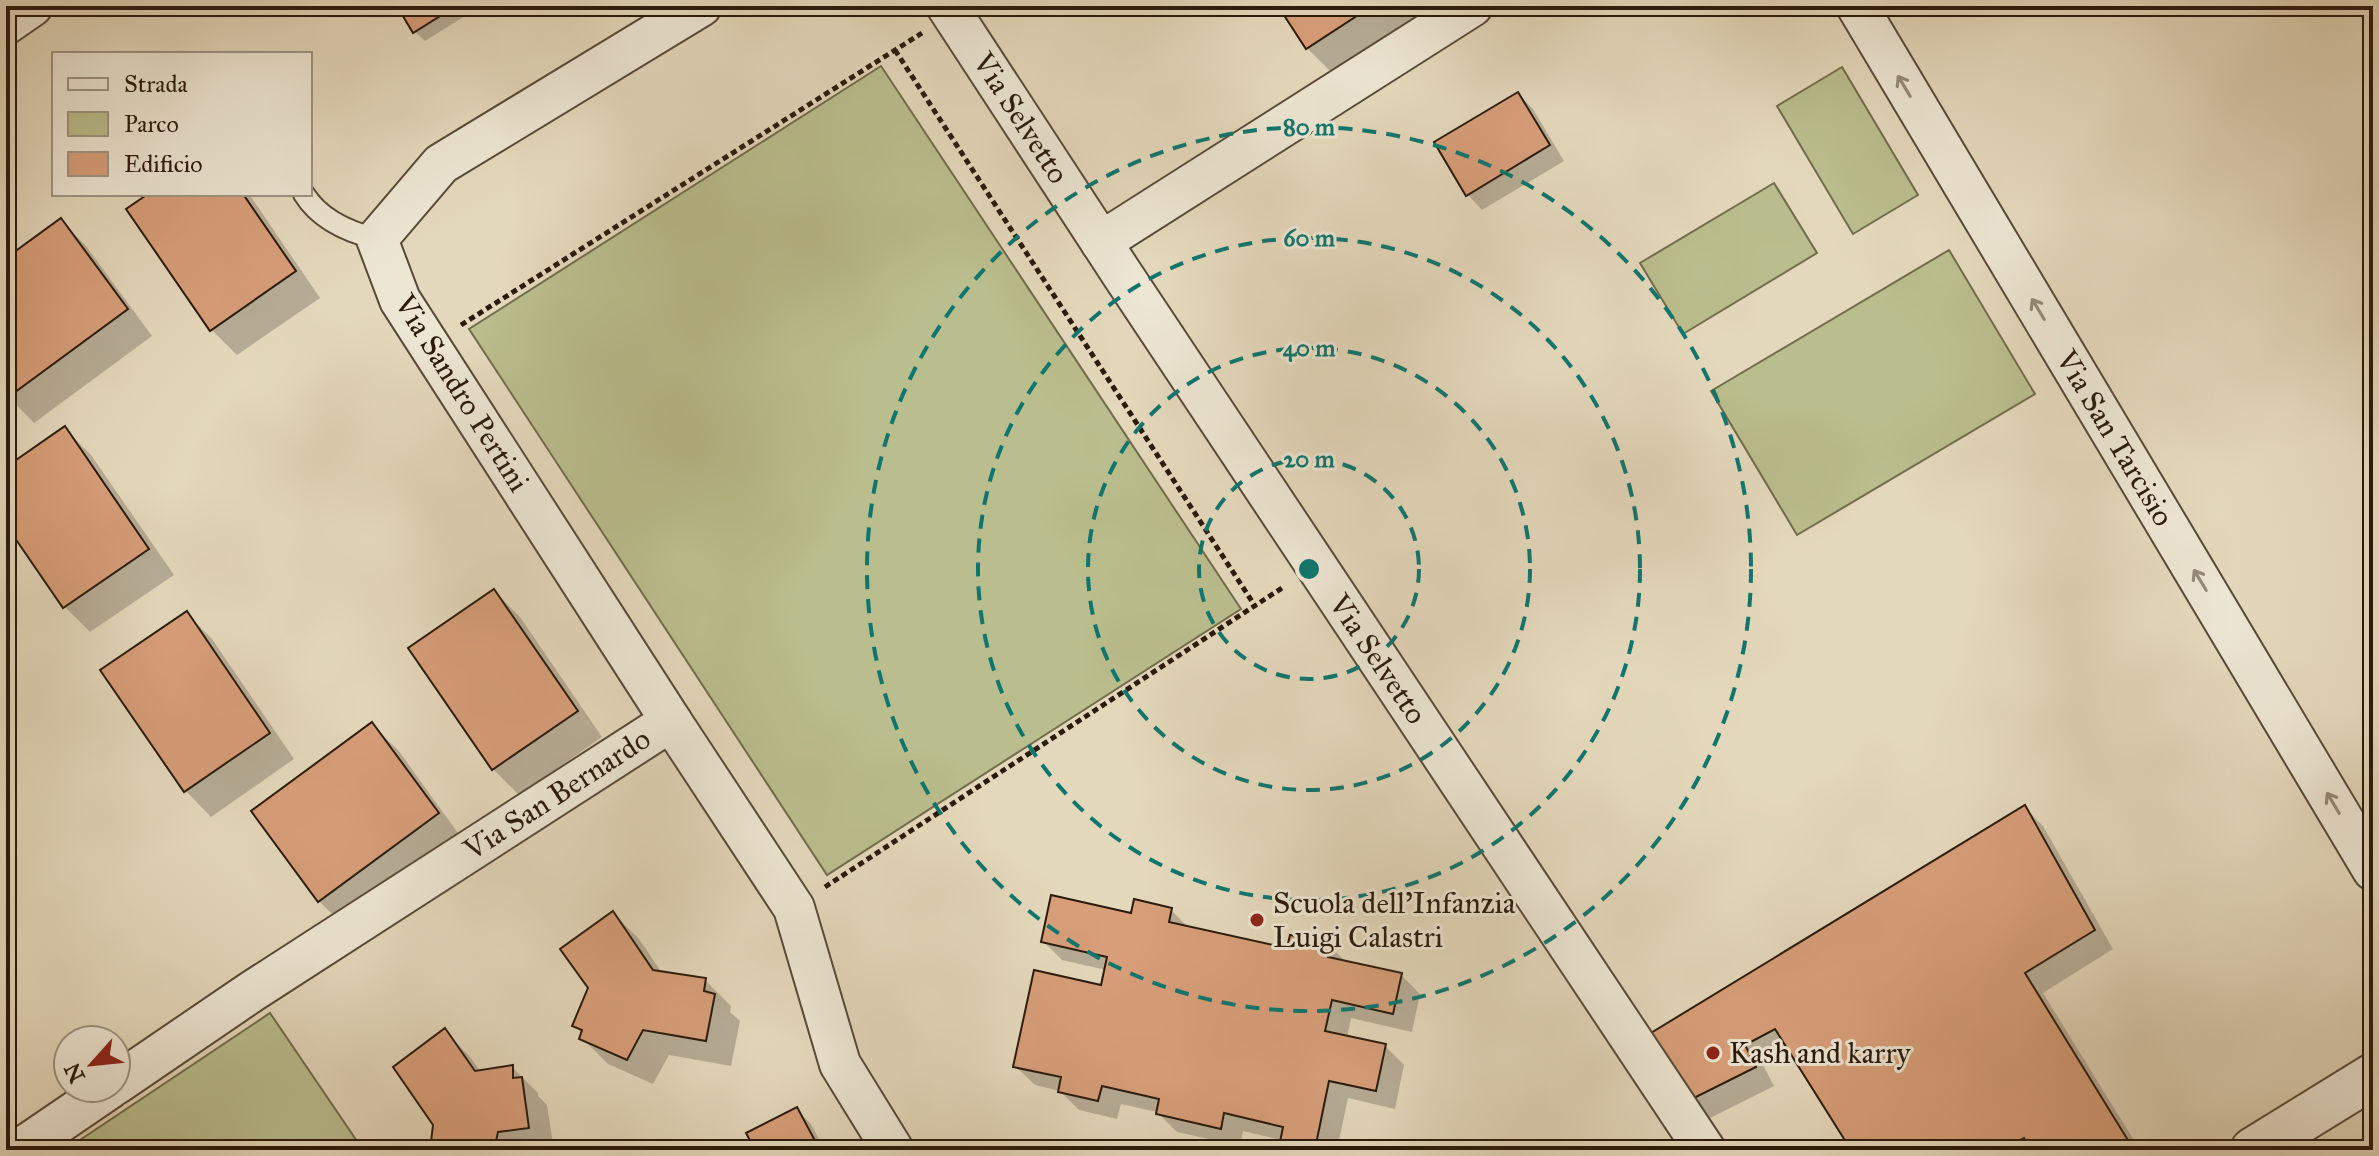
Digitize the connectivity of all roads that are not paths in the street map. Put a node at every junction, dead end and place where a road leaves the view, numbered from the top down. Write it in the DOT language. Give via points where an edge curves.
graph roads {
  1 [pos="32,6"];
  2 [pos="701,6"];
  3 [pos="1472,6"];
  4 [pos="1857,6"];
  5 [pos="950,10"];
  6 [pos="6,24"];
  7 [pos="305,196"];
  8 [pos="377,239"];
  9 [pos="1101,242"];
  10 [pos="671,721"];
  11 [pos="2373,870"];
  12 [pos="132,1073"];
  13 [pos="2373,1076"];
  14 [pos="87,1104"];
  15 [pos="19,1150"];
  16 [pos="893,1150"];
  17 [pos="1705,1150"];
  18 [pos="2253,1150"];
  1 -- 6 [label="street"];
  2 -- 8 [label="street" via="441,164"];
  3 -- 9 [label="street"];
  11 -- 4 [label="street, Via San Tarcisio, one-way"];
  5 -- 9 [label="street, Via Selvetto"];
  7 -- 8 [label="lane" via="346,231"];
  8 -- 10 [label="street, Via Sandro Pertini" via="400,300"];
  9 -- 17 [label="street, Via Selvetto"];
  10 -- 12 [label="street, Via San Bernardo"];
  10 -- 16 [label="street, Via San Bernardo" via="794,908 840,1064"];
  13 -- 18 [label="street"];
  14 -- 15 [label="street"];
}
